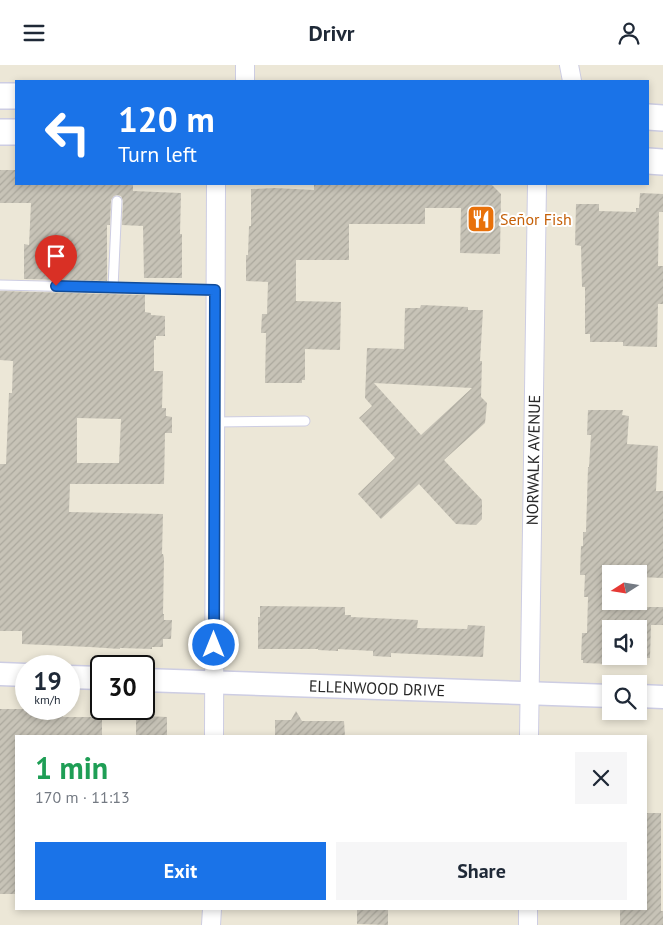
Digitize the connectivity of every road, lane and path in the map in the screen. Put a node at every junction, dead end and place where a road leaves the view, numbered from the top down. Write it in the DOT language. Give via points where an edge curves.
graph roads {
  1 [pos="245,65"];
  2 [pos="569,65"];
  3 [pos="245,80"];
  4 [pos="572,80"];
  5 [pos="0,96"];
  6 [pos="15,96"];
  7 [pos="649,117"];
  8 [pos="663,118"];
  9 [pos="0,132"];
  10 [pos="15,133"];
  11 [pos="649,161"];
  12 [pos="663,162"];
  13 [pos="216,185"];
  14 [pos="538,185"];
  15 [pos="116,201"];
  16 [pos="0,285"];
  17 [pos="113,287"];
  18 [pos="215,290"];
  19 [pos="305,421"];
  20 [pos="215,423"];
  21 [pos="0,674"];
  22 [pos="15,675"];
  23 [pos="155,680"];
  24 [pos="215,683"];
  25 [pos="530,693"];
  26 [pos="602,696"];
  27 [pos="647,696"];
  28 [pos="663,697"];
  29 [pos="214,735"];
  30 [pos="530,735"];
  31 [pos="212,910"];
  32 [pos="528,910"];
  33 [pos="212,925"];
  34 [pos="528,925"];
  1 -- 3 [label="street"];
  2 -- 4 [label="street"];
  5 -- 6 [label="main road"];
  7 -- 8 [label="main road"];
  9 -- 10 [label="main road"];
  11 -- 12 [label="main road"];
  13 -- 18 [label="street"];
  14 -- 25 [label="street, NORWALK AVENUE"];
  15 -- 17 [label="lane"];
  16 -- 17 [label="lane"];
  17 -- 18 [label="lane"];
  18 -- 20 [label="street"];
  19 -- 20 [label="lane"];
  20 -- 24 [label="street"];
  21 -- 22 [label="street"];
  23 -- 24 [label="street, ELLENWOOD DRIVE"];
  24 -- 25 [label="street, ELLENWOOD DRIVE"];
  24 -- 29 [label="street"];
  25 -- 26 [label="street, ELLENWOOD DRIVE"];
  25 -- 30 [label="street, NORWALK AVENUE"];
  27 -- 28 [label="street"];
  31 -- 33 [label="street"];
  32 -- 34 [label="street"];
}
